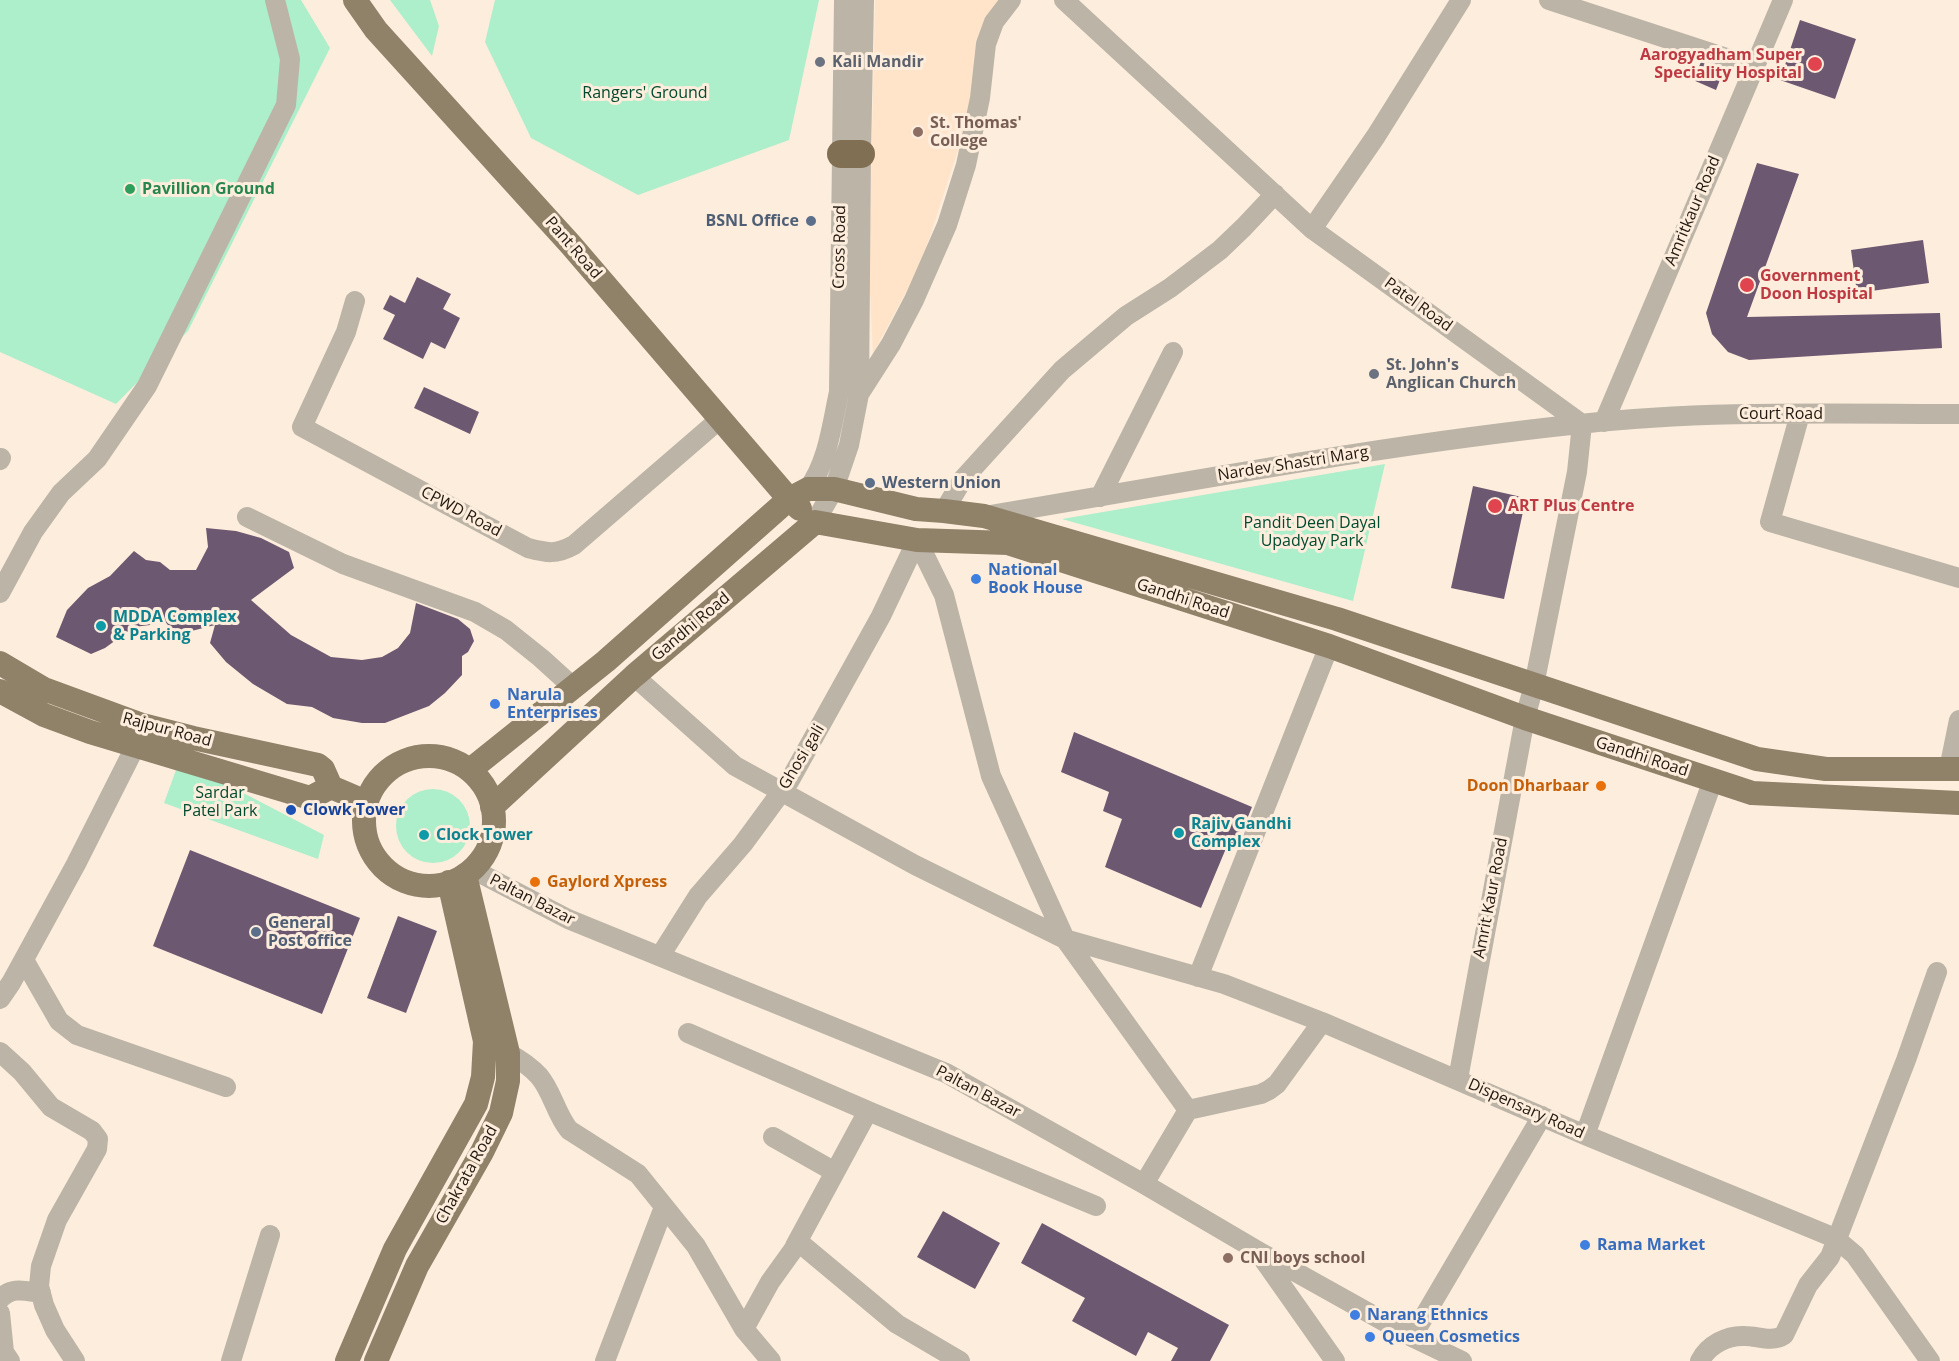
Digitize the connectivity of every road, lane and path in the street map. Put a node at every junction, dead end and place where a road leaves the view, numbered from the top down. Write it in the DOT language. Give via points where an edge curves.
graph roads {
  1 [pos="275,0"];
  2 [pos="355,0"];
  3 [pos="844,0"];
  4 [pos="864,0"];
  5 [pos="1011,0"];
  6 [pos="1064,0"];
  7 [pos="1461,0"];
  8 [pos="1549,0"];
  9 [pos="1783,0"];
  10 [pos="1754,67"];
  11 [pos="851,154"];
  12 [pos="1275,194"];
  13 [pos="1312,229"];
  14 [pos="355,301"];
  15 [pos="1173,352"];
  16 [pos="859,394"];
  17 [pos="1800,414"];
  18 [pos="1959,414"];
  19 [pos="720,419"];
  20 [pos="1604,423"];
  21 [pos="1582,424"];
  22 [pos="834,489"];
  23 [pos="799,494"];
  24 [pos="1100,497"];
  25 [pos="944,510"];
  26 [pos="984,516"];
  27 [pos="247,517"];
  28 [pos="815,522"];
  29 [pos="916,540"];
  30 [pos="1959,578"];
  31 [pos="0,593"];
  32 [pos="1329,646"];
  33 [pos="0,663"];
  34 [pos="634,676"];
  35 [pos="1534,685"];
  36 [pos="573,687"];
  37 [pos="0,691"];
  38 [pos="1525,718"];
  39 [pos="1959,720"];
  40 [pos="135,747"];
  41 [pos="1954,769"];
  42 [pos="470,770"];
  43 [pos="1713,780"];
  44 [pos="331,787"];
  45 [pos="781,792"];
  46 [pos="366,802"];
  47 [pos="1959,803"];
  48 [pos="492,807"];
  49 [pos="462,875"];
  50 [pos="1065,939"];
  51 [pos="660,956"];
  52 [pos="24,960"];
  53 [pos="1938,972"];
  54 [pos="1198,977"];
  55 [pos="0,999"];
  56 [pos="1322,1022"];
  57 [pos="688,1033"];
  58 [pos="0,1052"];
  59 [pos="508,1053"];
  60 [pos="1458,1079"];
  61 [pos="226,1087"];
  62 [pos="1188,1110"];
  63 [pos="868,1111"];
  64 [pos="1542,1116"];
  65 [pos="1585,1135"];
  66 [pos="772,1137"];
  67 [pos="835,1172"];
  68 [pos="1144,1184"];
  69 [pos="1096,1206"];
  70 [pos="664,1207"];
  71 [pos="270,1235"];
  72 [pos="1835,1238"];
  73 [pos="795,1246"];
  74 [pos="1258,1251"];
  75 [pos="41,1293"];
  76 [pos="0,1299"];
  77 [pos="0,1313"];
  78 [pos="744,1329"];
  79 [pos="1412,1337"];
  80 [pos="72,1360"];
  81 [pos="10,1361"];
  82 [pos="231,1361"];
  83 [pos="347,1361"];
  84 [pos="376,1361"];
  85 [pos="605,1361"];
  86 [pos="771,1361"];
  87 [pos="960,1361"];
  88 [pos="1335,1361"];
  89 [pos="1462,1361"];
  90 [pos="1700,1361"];
  91 [pos="1930,1361"];
  1 -- 31 [label="street" via="290,59 286,105 147,386 97,459 61,493 40,522"];
  2 -- 19 [label="main road, Pant Road" via="376,30 572,245"];
  3 -- 11 [label="street, Cross Road"];
  4 -- 11 [label="street, Cross Road"];
  5 -- 16 [label="street" via="994,22 986,44 966,165 947,225 914,300"];
  6 -- 12 [label="street, Patel Road"];
  7 -- 13 [label="street"];
  8 -- 10 [label="street"];
  9 -- 10 [label="street, Amritkaur Road"];
  10 -- 20 [label="street, Amritkaur Road"];
  11 -- 16 [label="street, Cross Road"];
  11 -- 23 [label="street, Cross Road" via="838,392 830,440 815,480"];
  12 -- 13 [label="street, Patel Road"];
  12 -- 25 [label="street" via="1220,250 1126,316 1062,370 963,479"];
  13 -- 21 [label="street, Patel Road"];
  14 -- 19 [label="street, CPWD Road" via="346,332 302,427 528,548 561,552 574,545"];
  15 -- 24 [label="street"];
  16 -- 22 [label="street, Cross Road" via="849,445"];
  17 -- 18 [label="street, Court Road"];
  17 -- 20 [label="street, Court Road" via="1723,414"];
  17 -- 30 [label="street" via="1770,522"];
  19 -- 23 [label="main road, Pant Road"];
  20 -- 21 [label="street, Nardev Shastri Marg"];
  21 -- 24 [label="street, Nardev Shastri Marg" via="1361,452"];
  21 -- 35 [label="street" via="1577,472"];
  22 -- 23 [label="main road, Gandhi Road"];
  22 -- 25 [label="main road, Gandhi Road" via="916,509"];
  22 -- 28 [label="street, Cross Road"];
  23 -- 28 [label="main road, Pant Road"];
  23 -- 36 [label="main road, Gandhi Road"];
  24 -- 26 [label="street, Nardev Shastri Marg"];
  25 -- 26 [label="main road, Gandhi Road"];
  26 -- 35 [label="main road, Gandhi Road" via="1338,619"];
  27 -- 36 [label="street" via="343,564 475,612 506,630"];
  28 -- 29 [label="main road, Gandhi Road"];
  28 -- 34 [label="main road, Gandhi Road"];
  29 -- 32 [label="main road, Gandhi Road" via="1008,543"];
  29 -- 45 [label="street, Ghosi gali" via="881,616"];
  29 -- 50 [label="street" via="944,596 991,776"];
  32 -- 38 [label="main road, Gandhi Road"];
  32 -- 54 [label="street"];
  33 -- 44 [label="main road, Rajpur Road" via="44,689 142,725 318,765"];
  34 -- 45 [label="street, Dispensary Road" via="735,766"];
  34 -- 48 [label="main road, Gandhi Road"];
  35 -- 38 [label="street, Amrit Kaur Road"];
  35 -- 41 [label="main road, Gandhi Road" via="1757,759 1826,769"];
  36 -- 42 [label="main road, Gandhi Road"];
  37 -- 40 [label="main road, Rajpur Road" via="44,715"];
  38 -- 43 [label="main road, Gandhi Road"];
  38 -- 60 [label="street, Amrit Kaur Road"];
  39 -- 41 [label="street"];
  40 -- 44 [label="main road, Rajpur Road" via="310,798"];
  40 -- 52 [label="street"];
  42 -- 46 [label="main road" via="431,755 410,758 390,768 375,783"];
  42 -- 48 [label="main road" via="484,787"];
  43 -- 47 [label="main road, Gandhi Road" via="1752,793"];
  43 -- 65 [label="street"];
  44 -- 46 [label="main road"];
  45 -- 50 [label="street, Dispensary Road" via="915,865"];
  45 -- 51 [label="street, Ghosi gali" via="698,896"];
  46 -- 49 [label="main road" via="363,822 367,842 377,860 392,874 410,883 430,886"];
  48 -- 49 [label="main road" via="490,841 483,856"];
  49 -- 51 [label="street, Paltan Bazar"];
  49 -- 59 [label="main road, Chakrata Road"];
  49 -- 83 [label="main road, Chakrata Road" via="485,1041 483,1077 476,1104 395,1249"];
  50 -- 54 [label="street, Dispensary Road"];
  50 -- 62 [label="street"];
  51 -- 68 [label="street, Paltan Bazar" via="946,1073"];
  52 -- 55 [label="street"];
  52 -- 61 [label="street" via="59,1021 77,1035"];
  53 -- 72 [label="street"];
  54 -- 56 [label="street, Dispensary Road"];
  56 -- 60 [label="street, Dispensary Road"];
  56 -- 62 [label="street" via="1269,1090"];
  57 -- 63 [label="street"];
  58 -- 75 [label="street" via="51,1107 92,1131 98,1139 97,1149 57,1220 41,1266"];
  59 -- 70 [label="street" via="540,1077 569,1130 633,1170"];
  59 -- 84 [label="main road, Chakrata Road" via="508,1081 501,1113 417,1266"];
  60 -- 64 [label="street, Dispensary Road"];
  62 -- 68 [label="street"];
  63 -- 67 [label="street"];
  63 -- 69 [label="street"];
  64 -- 65 [label="street, Dispensary Road"];
  64 -- 79 [label="street"];
  65 -- 72 [label="street, Dispensary Road"];
  66 -- 67 [label="street"];
  67 -- 73 [label="street"];
  68 -- 74 [label="street, Paltan Bazar"];
  70 -- 78 [label="street" via="696,1246"];
  70 -- 85 [label="street"];
  71 -- 82 [label="street"];
  72 -- 90 [label="street" via="1827,1262 1808,1285 1784,1335 1775,1339 1744,1335 1729,1338 1708,1349"];
  72 -- 91 [label="street, Dispensary Road" via="1855,1255"];
  73 -- 78 [label="street"];
  73 -- 87 [label="street" via="801,1244 897,1324"];
  74 -- 79 [label="street, Paltan Bazar"];
  74 -- 88 [label="street"];
  75 -- 76 [label="street" via="16,1289"];
  75 -- 80 [label="street"];
  77 -- 81 [label="street" via="4,1352"];
  78 -- 86 [label="street"];
  79 -- 89 [label="street, Paltan Bazar"];
}
